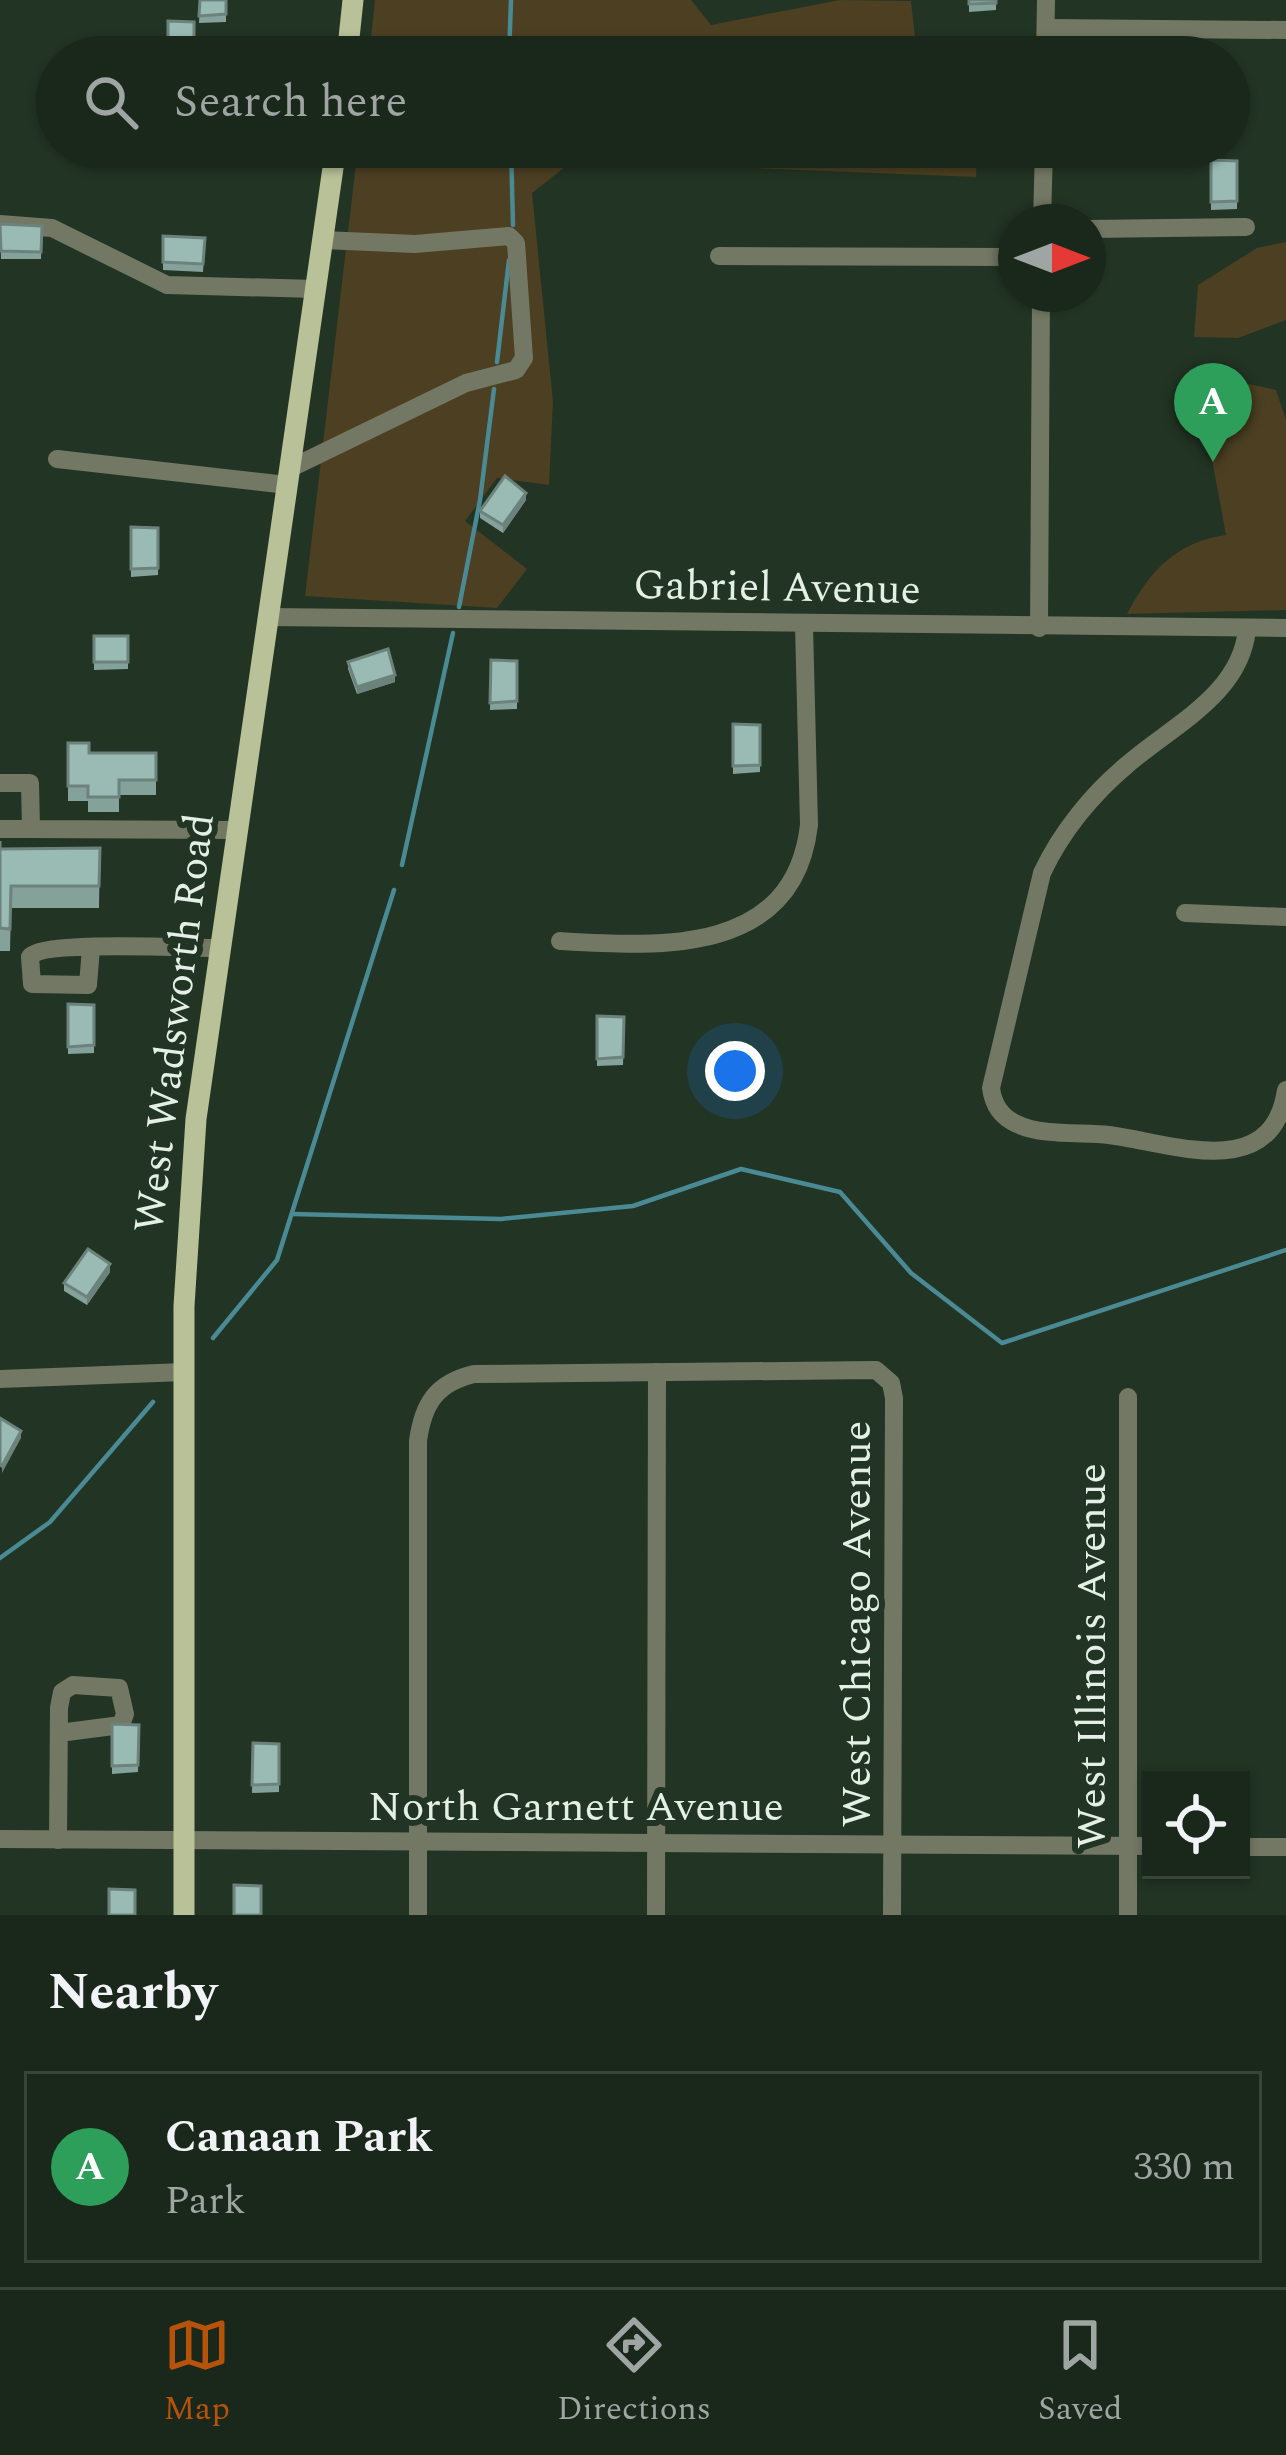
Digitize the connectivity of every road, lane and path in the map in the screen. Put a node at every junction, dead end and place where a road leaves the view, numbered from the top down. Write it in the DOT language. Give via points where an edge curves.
graph roads {
  1 [pos="353,0"];
  2 [pos="1046,0"];
  3 [pos="1046,28"];
  4 [pos="1286,30"];
  5 [pos="349,36"];
  6 [pos="1046,36"];
  7 [pos="333,168"];
  8 [pos="1043,168"];
  9 [pos="1042,204"];
  10 [pos="0,224"];
  11 [pos="1246,227"];
  12 [pos="1106,229"];
  13 [pos="322,240"];
  14 [pos="719,256"];
  15 [pos="998,257"];
  16 [pos="315,289"];
  17 [pos="1041,312"];
  18 [pos="57,459"];
  19 [pos="288,477"];
  20 [pos="267,617"];
  21 [pos="804,625"];
  22 [pos="1039,628"];
  23 [pos="1247,628"];
  24 [pos="1286,628"];
  25 [pos="0,782"];
  26 [pos="0,829"];
  27 [pos="31,830"];
  28 [pos="235,830"];
  29 [pos="1185,913"];
  30 [pos="1286,917"];
  31 [pos="560,941"];
  32 [pos="91,948"];
  33 [pos="218,949"];
  34 [pos="1286,1090"];
  35 [pos="184,1372"];
  36 [pos="656,1372"];
  37 [pos="0,1379"];
  38 [pos="1128,1397"];
  39 [pos="59,1733"];
  40 [pos="0,1839"];
  41 [pos="58,1840"];
  42 [pos="184,1840"];
  43 [pos="418,1841"];
  44 [pos="656,1843"];
  45 [pos="892,1844"];
  46 [pos="1128,1846"];
  47 [pos="1142,1846"];
  48 [pos="1250,1847"];
  49 [pos="1286,1847"];
  50 [pos="184,1915"];
  51 [pos="418,1915"];
  52 [pos="656,1915"];
  53 [pos="892,1915"];
  54 [pos="1128,1915"];
  1 -- 5 [label="main road"];
  2 -- 3 [label="street"];
  3 -- 4 [label="street"];
  3 -- 6 [label="street"];
  7 -- 13 [label="main road, West Wadsworth Road"];
  8 -- 9 [label="street"];
  10 -- 16 [label="street" via="52,228 167,285"];
  11 -- 12 [label="street"];
  13 -- 16 [label="main road, West Wadsworth Road"];
  13 -- 19 [label="street" via="416,244 509,236 516,243 524,358 516,370 466,383"];
  14 -- 15 [label="street"];
  16 -- 19 [label="main road, West Wadsworth Road"];
  17 -- 22 [label="street"];
  18 -- 19 [label="street"];
  19 -- 20 [label="main road, West Wadsworth Road"];
  20 -- 21 [label="street, Gabriel Avenue"];
  20 -- 28 [label="main road, West Wadsworth Road"];
  21 -- 22 [label="street, Gabriel Avenue"];
  21 -- 31 [label="street" via="809,825 796,875 740,927 645,946"];
  22 -- 23 [label="street, Gabriel Avenue"];
  23 -- 24 [label="street, Gabriel Avenue"];
  23 -- 34 [label="street" via="1240,660 1222,687 1123,768 1053,848 991,1088 999,1111 1022,1127 1211,1154 1263,1139"];
  25 -- 27 [label="street" via="30,783"];
  26 -- 27 [label="street"];
  27 -- 28 [label="street"];
  28 -- 33 [label="main road, West Wadsworth Road"];
  29 -- 30 [label="street"];
  32 -- 33 [label="street"];
  33 -- 35 [label="main road, West Wadsworth Road" via="196,1119"];
  35 -- 37 [label="street"];
  35 -- 42 [label="main road, West Wadsworth Road"];
  36 -- 43 [label="street" via="455,1379 422,1413"];
  36 -- 44 [label="street"];
  36 -- 45 [label="street, West Chicago Avenue" via="884,1374 894,1398"];
  38 -- 46 [label="street, West Illinois Avenue"];
  39 -- 41 [label="street"];
  40 -- 41 [label="street, North Garnett Avenue"];
  41 -- 42 [label="street, North Garnett Avenue"];
  42 -- 43 [label="street, North Garnett Avenue"];
  42 -- 50 [label="main road, West Wadsworth Road"];
  43 -- 44 [label="street, North Garnett Avenue"];
  43 -- 51 [label="street"];
  44 -- 45 [label="street, North Garnett Avenue"];
  44 -- 52 [label="street"];
  45 -- 46 [label="street, North Garnett Avenue"];
  45 -- 53 [label="street, West Chicago Avenue"];
  46 -- 47 [label="street, North Garnett Avenue"];
  46 -- 54 [label="street, West Illinois Avenue"];
  48 -- 49 [label="street"];
}
